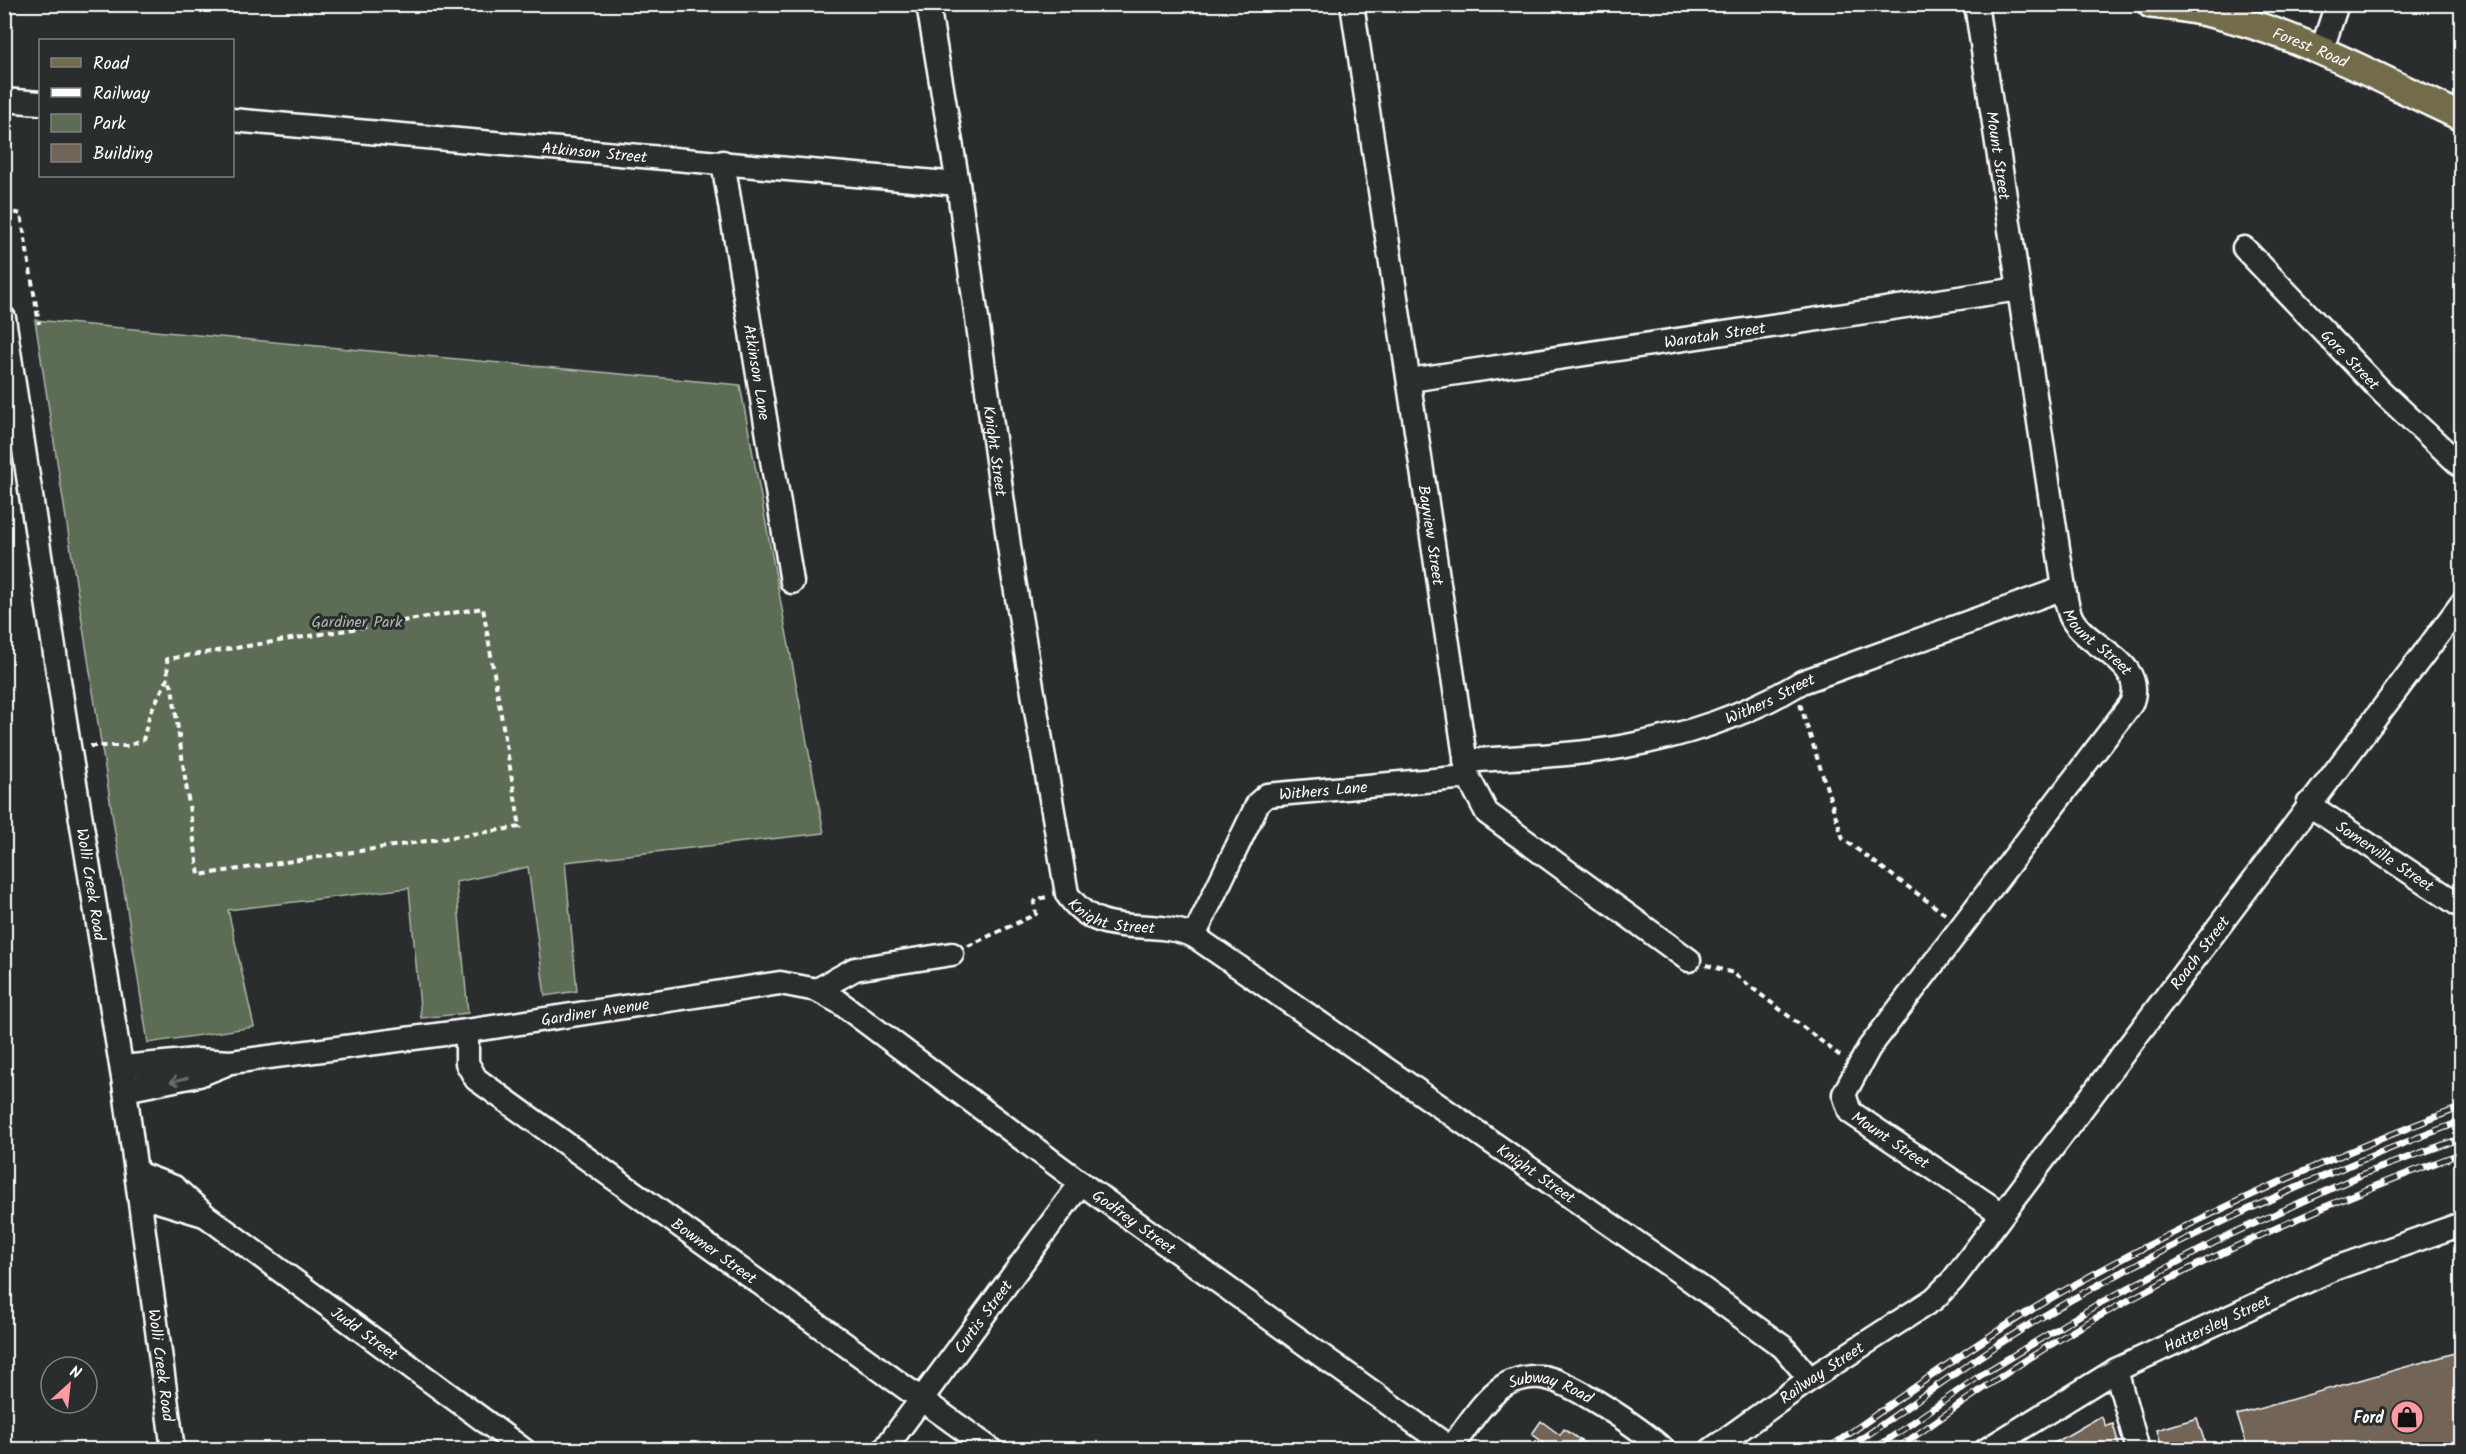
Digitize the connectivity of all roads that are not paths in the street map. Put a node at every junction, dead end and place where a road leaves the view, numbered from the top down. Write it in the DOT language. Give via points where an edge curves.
graph roads {
  1 [pos="928,4"];
  2 [pos="1352,4"];
  3 [pos="1976,4"];
  4 [pos="2151,4"];
  5 [pos="2337,4"];
  6 [pos="2321,51"];
  7 [pos="4,100"];
  8 [pos="39,103"];
  9 [pos="2462,117"];
  10 [pos="234,120"];
  11 [pos="723,162"];
  12 [pos="958,184"];
  13 [pos="2244,248"];
  14 [pos="2019,289"];
  15 [pos="4,318"];
  16 [pos="1410,380"];
  17 [pos="11,409"];
  18 [pos="2462,467"];
  19 [pos="792,582"];
  20 [pos="2064,588"];
  21 [pos="2462,603"];
  22 [pos="1467,769"];
  23 [pos="2308,804"];
  24 [pos="2462,907"];
  25 [pos="1194,936"];
  26 [pos="952,954"];
  27 [pos="1689,960"];
  28 [pos="817,990"];
  29 [pos="467,1031"];
  30 [pos="231,1062"];
  31 [pos="122,1067"];
  32 [pos="125,1090"];
  33 [pos="137,1173"];
  34 [pos="1081,1183"];
  35 [pos="141,1196"];
  36 [pos="2002,1214"];
  37 [pos="206,1216"];
  38 [pos="2462,1224"];
  39 [pos="1934,1299"];
  40 [pos="2116,1370"];
  41 [pos="1809,1379"];
  42 [pos="921,1398"];
  43 [pos="173,1449"];
  44 [pos="524,1449"];
  45 [pos="884,1449"];
  46 [pos="992,1449"];
  47 [pos="1452,1449"];
  48 [pos="1664,1449"];
  49 [pos="1711,1449"];
  50 [pos="1986,1449"];
  51 [pos="2138,1449"];
  1 -- 12 [label="street, Knight Street"];
  2 -- 16 [label="street, Bayview Street"];
  3 -- 14 [label="street, Mount Street"];
  4 -- 6 [label="main road, Forest Road" via="2218,14 2266,28"];
  5 -- 6 [label="street"];
  6 -- 9 [label="main road, Forest Road"];
  7 -- 8 [label="street"];
  10 -- 11 [label="street, Atkinson Street"];
  11 -- 12 [label="street, Atkinson Street"];
  11 -- 19 [label="street, Atkinson Lane"];
  12 -- 25 [label="street, Knight Street" via="1013,574 1067,894 1083,912 1106,925 1164,927"];
  13 -- 18 [label="street, Gore Street" via="2382,392"];
  14 -- 16 [label="street, Waratah Street"];
  14 -- 20 [label="street, Mount Street"];
  15 -- 17 [label="street, Wolli Creek Road"];
  16 -- 22 [label="street, Bayview Street"];
  17 -- 31 [label="street, Wolli Creek Road"];
  20 -- 22 [label="street, Withers Street" via="1795,686 1766,702 1692,729 1626,746"];
  20 -- 36 [label="street, Mount Street" via="2077,626 2131,674 2133,698 1869,1048 1844,1094 1850,1112"];
  21 -- 23 [label="street, Roach Street"];
  22 -- 25 [label="street, Withers Lane" via="1267,795 1258,803"];
  22 -- 27 [label="street, Bayview Street" via="1487,813"];
  23 -- 24 [label="street, Somerville Street"];
  23 -- 36 [label="street, Roach Street"];
  25 -- 41 [label="street, Knight Street" via="1682,1274 1783,1347"];
  26 -- 28 [label="street" via="864,967"];
  28 -- 29 [label="street, Gardiner Avenue" via="780,983"];
  28 -- 34 [label="street, Godfrey Street" via="839,1002"];
  29 -- 30 [label="street, Gardiner Avenue"];
  29 -- 42 [label="street, Bowmer Street" via="467,1062 476,1079"];
  30 -- 31 [label="street, Gardiner Avenue" via="196,1060"];
  30 -- 32 [label="street, Gardiner Avenue, one-way" via="199,1075"];
  31 -- 32 [label="street, Wolli Creek Road"];
  32 -- 33 [label="street, Wolli Creek Road"];
  33 -- 35 [label="street, Wolli Creek Road"];
  33 -- 37 [label="street, Judd Street" via="174,1187"];
  34 -- 42 [label="street, Curtis Street"];
  34 -- 47 [label="street, Godfrey Street"];
  35 -- 37 [label="street, Judd Street"];
  35 -- 43 [label="street, Wolli Creek Road"];
  36 -- 39 [label="street, Roach Street"];
  37 -- 44 [label="street, Judd Street"];
  38 -- 40 [label="street, Hattersley Street" via="2333,1269"];
  39 -- 41 [label="street, Railway Street"];
  40 -- 50 [label="street, Hattersley Street"];
  40 -- 51 [label="street"];
  41 -- 49 [label="street, Railway Street"];
  42 -- 45 [label="street, Curtis Street"];
  42 -- 46 [label="street, Bowmer Street"];
  47 -- 48 [label="street, Subway Road" via="1492,1395 1506,1384 1541,1377 1580,1393"];
}
